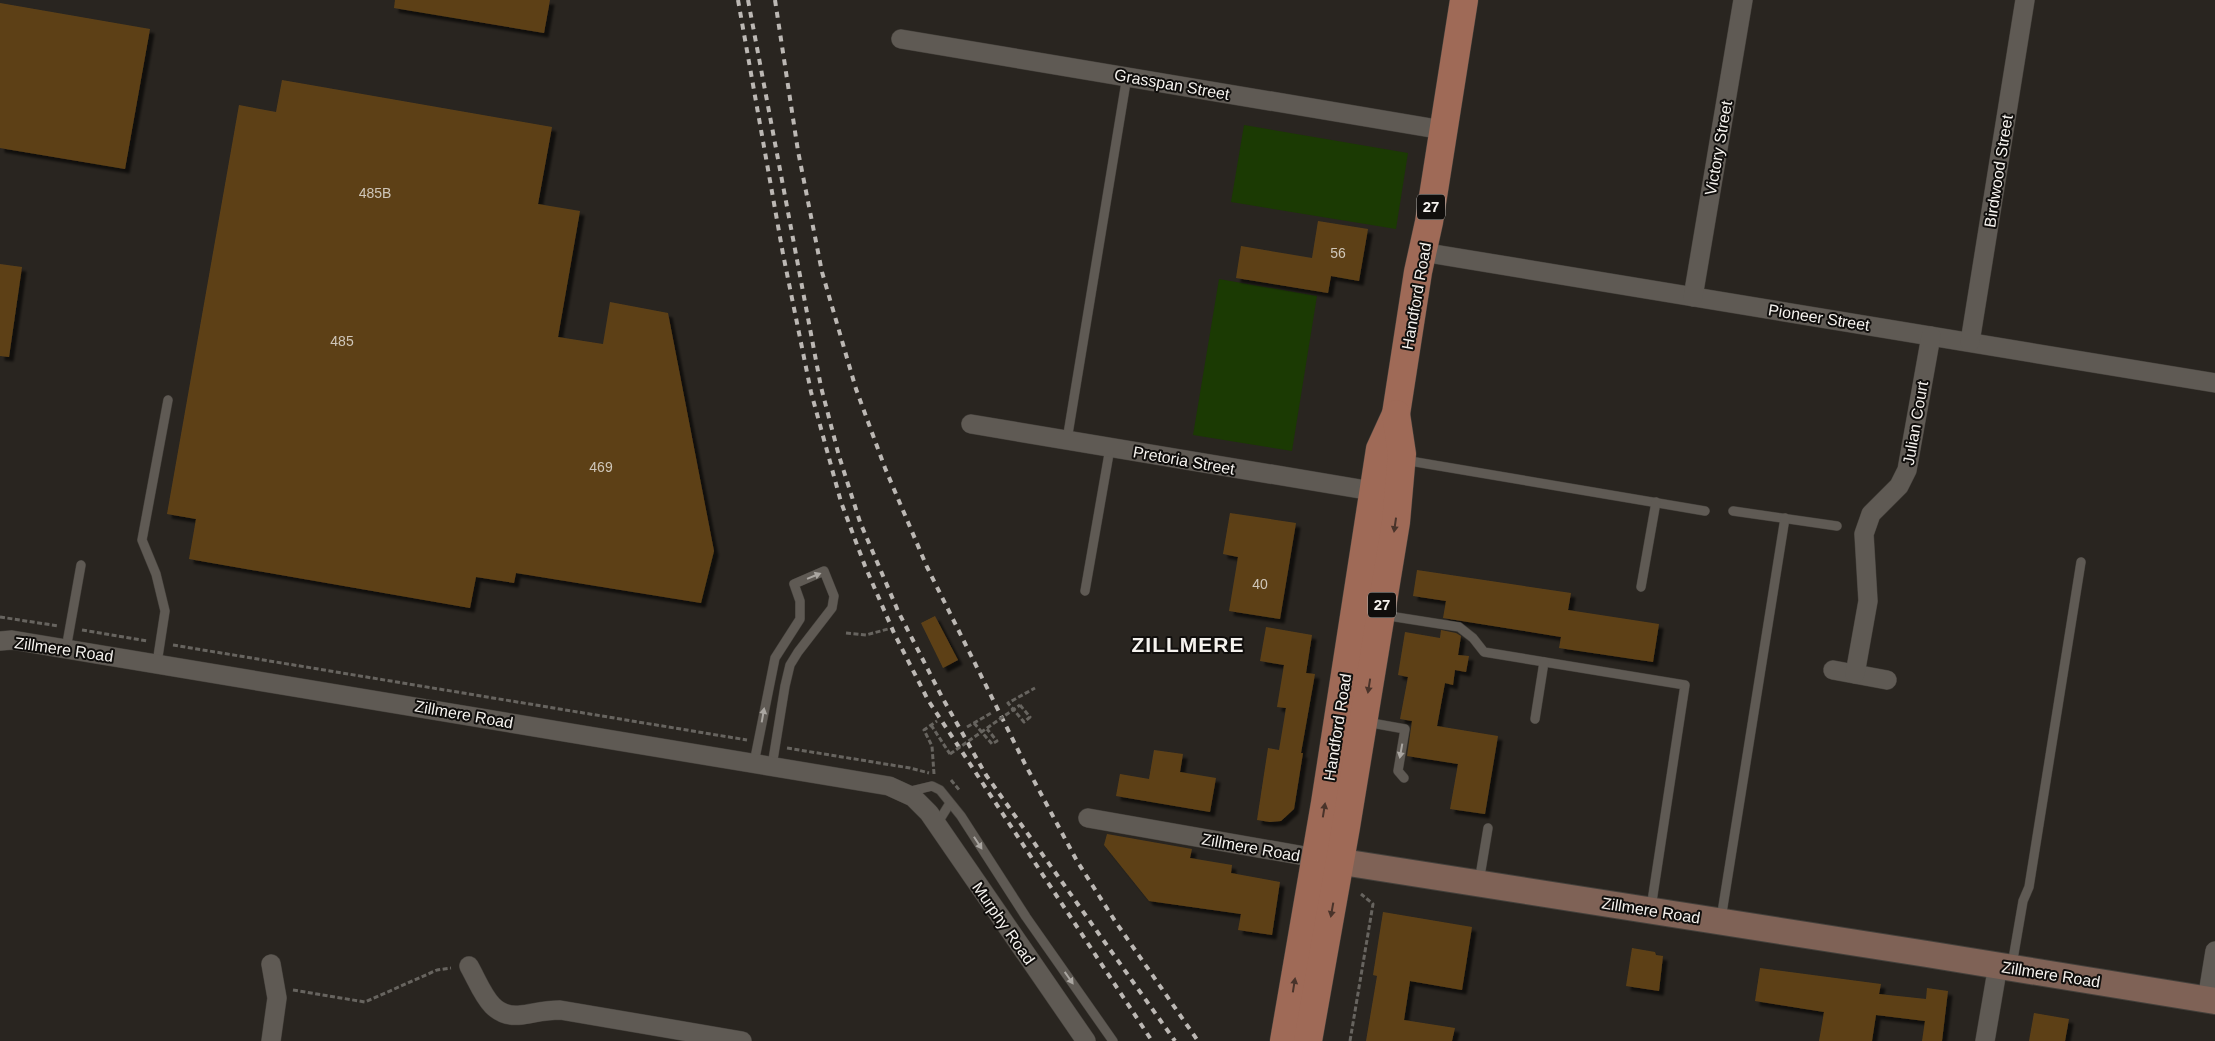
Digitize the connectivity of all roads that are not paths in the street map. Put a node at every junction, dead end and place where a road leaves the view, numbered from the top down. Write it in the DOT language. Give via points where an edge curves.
graph roads {
  1 [pos="1464,0"];
  2 [pos="1744,0"];
  3 [pos="2025,0"];
  4 [pos="901,39"];
  5 [pos="1127,76"];
  6 [pos="1443,130"];
  7 [pos="1422,252"];
  8 [pos="1693,297"];
  9 [pos="1931,336"];
  10 [pos="1970,342"];
  11 [pos="2215,383"];
  12 [pos="168,400"];
  13 [pos="1396,414"];
  14 [pos="971,424"];
  15 [pos="1067,440"];
  16 [pos="1110,448"];
  17 [pos="1401,459"];
  18 [pos="1386,493"];
  19 [pos="1656,502"];
  20 [pos="1705,510"];
  21 [pos="1734,510"];
  22 [pos="1785,518"];
  23 [pos="1837,526"];
  24 [pos="2081,562"];
  25 [pos="81,565"];
  26 [pos="1641,587"];
  27 [pos="1085,591"];
  28 [pos="1368,613"];
  29 [pos="0,641"];
  30 [pos="66,649"];
  31 [pos="1544,662"];
  32 [pos="157,663"];
  33 [pos="1833,670"];
  34 [pos="1855,674"];
  35 [pos="1888,680"];
  36 [pos="1535,719"];
  37 [pos="1363,722"];
  38 [pos="763,764"];
  39 [pos="1404,778"];
  40 [pos="904,792"];
  41 [pos="950,803"];
  42 [pos="922,805"];
  43 [pos="1088,818"];
  44 [pos="937,825"];
  45 [pos="1488,828"];
  46 [pos="1328,860"];
  47 [pos="1479,884"];
  48 [pos="1650,910"];
  49 [pos="1720,921"];
  50 [pos="2215,951"];
  51 [pos="271,964"];
  52 [pos="469,966"];
  53 [pos="2005,966"];
  54 [pos="2211,1001"];
  55 [pos="271,1041"];
  56 [pos="742,1041"];
  57 [pos="1086,1041"];
  58 [pos="1113,1041"];
  59 [pos="1284,1041"];
  60 [pos="1308,1041"];
  61 [pos="1985,1041"];
  1 -- 6 [label="main road, Handford Road / 27"];
  2 -- 8 [label="street, Victory Street"];
  3 -- 10 [label="street, Birdwood Street"];
  4 -- 5 [label="street, Grasspan Street"];
  5 -- 6 [label="street, Grasspan Street"];
  5 -- 15 [label="lane"];
  6 -- 7 [label="main road, Handford Road / 27"];
  7 -- 8 [label="street, Pioneer Street"];
  7 -- 13 [label="main road, Handford Road / 27"];
  8 -- 9 [label="street, Pioneer Street"];
  9 -- 10 [label="street, Pioneer Street"];
  9 -- 34 [label="street, Julian Court" via="1907,470 1899,486 1871,514 1864,534 1868,601"];
  10 -- 11 [label="street, Pioneer Street"];
  12 -- 32 [label="lane" via="142,540 156,574 165,610"];
  13 -- 17 [label="main road, Handford Road / 27"];
  13 -- 18 [label="main road, Handford Road / 27" via="1380,449"];
  14 -- 15 [label="street, Pretoria Street"];
  15 -- 16 [label="street, Pretoria Street"];
  16 -- 18 [label="street, Pretoria Street"];
  16 -- 27 [label="lane"];
  17 -- 18 [label="main road, Handford Road / 27"];
  17 -- 19 [label="lane"];
  18 -- 28 [label="main road, Handford Road / 27"];
  19 -- 20 [label="lane"];
  19 -- 26 [label="lane"];
  21 -- 22 [label="lane"];
  22 -- 23 [label="lane"];
  22 -- 49 [label="lane"];
  24 -- 53 [label="lane" via="2029,887"];
  25 -- 30 [label="lane"];
  28 -- 31 [label="lane" via="1459,627 1484,652"];
  28 -- 37 [label="main road, Handford Road / 27, one-way"];
  46 -- 28 [label="main road, Handford Road / 27, one-way"];
  29 -- 30 [label="street, Zillmere Road"];
  30 -- 32 [label="street, Zillmere Road"];
  31 -- 36 [label="lane"];
  31 -- 48 [label="lane" via="1685,685"];
  32 -- 38 [label="street, Zillmere Road"];
  33 -- 34 [label="street"];
  34 -- 35 [label="street"];
  37 -- 39 [label="lane, one-way" via="1405,729 1398,771"];
  37 -- 46 [label="main road, Handford Road / 27"];
  38 -- 38 [label="lane, one-way" via="758,742 775,658 800,619 800,601 794,584 824,571 834,596 832,608 790,665 775,746"];
  38 -- 40 [label="street, Zillmere Road" via="880,784"];
  40 -- 41 [label="lane" via="932,786 940,790"];
  40 -- 42 [label="street, Zillmere Road"];
  41 -- 44 [label="lane"];
  41 -- 58 [label="lane, one-way"];
  42 -- 44 [label="street, Murphy Road"];
  43 -- 46 [label="street, Zillmere Road"];
  44 -- 57 [label="street, Murphy Road"];
  45 -- 47 [label="lane"];
  46 -- 47 [label="main road, Zillmere Road"];
  59 -- 46 [label="main road, Handford Road / 27, one-way"];
  46 -- 60 [label="main road, Handford Road / 27, one-way"];
  47 -- 48 [label="main road, Zillmere Road"];
  48 -- 49 [label="main road, Zillmere Road"];
  49 -- 53 [label="main road, Zillmere Road"];
  50 -- 54 [label="street"];
  51 -- 55 [label="street" via="277,989"];
  52 -- 56 [label="street" via="491,1005 505,1015 560,1010"];
  53 -- 54 [label="main road, Zillmere Road"];
  53 -- 61 [label="street"];
}
